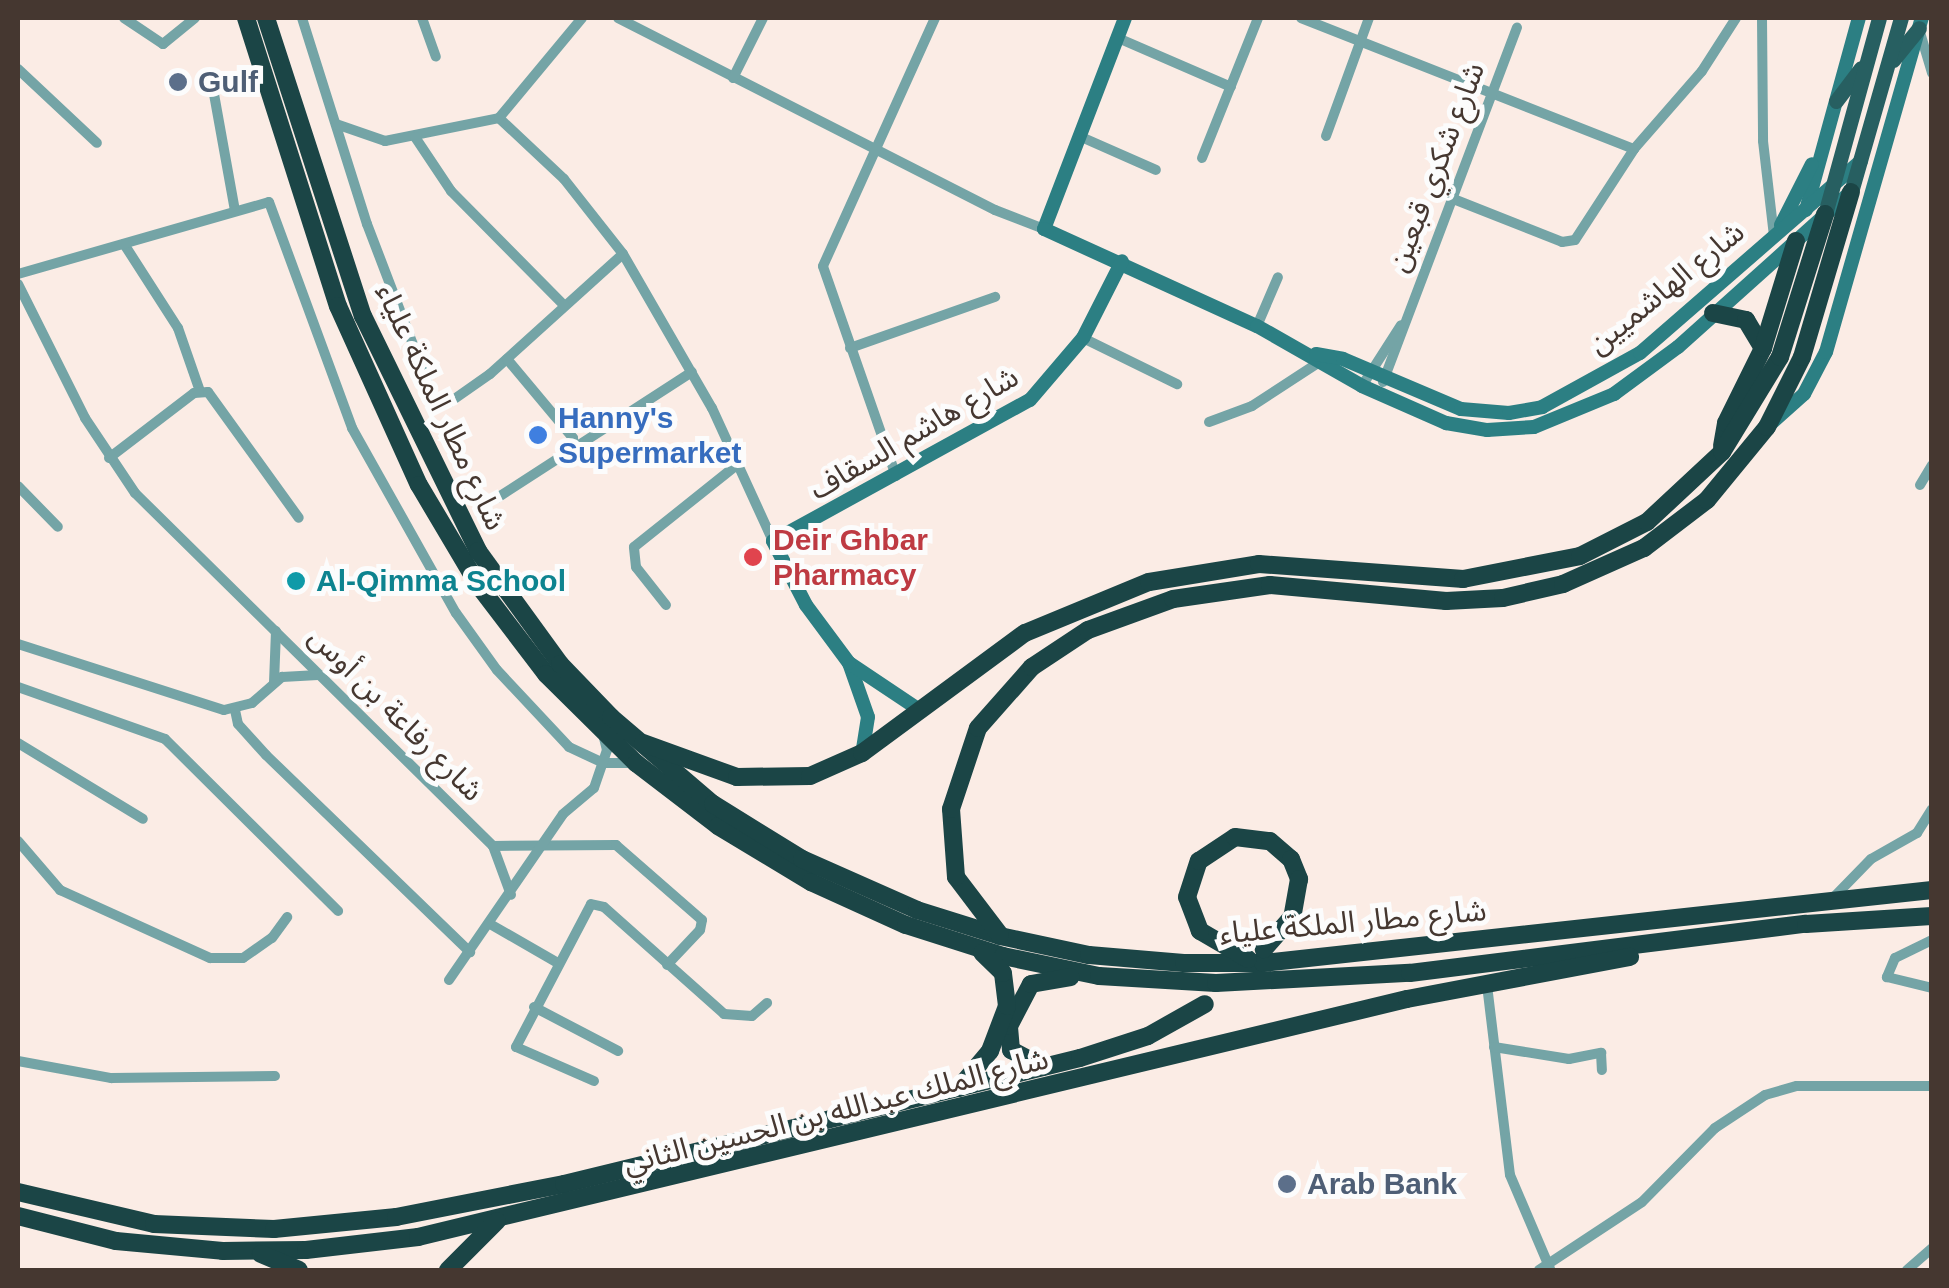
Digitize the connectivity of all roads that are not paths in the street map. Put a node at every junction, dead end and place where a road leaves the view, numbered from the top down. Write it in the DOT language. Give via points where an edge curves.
graph roads {
  1 [pos="124,18"];
  2 [pos="195,18"];
  3 [pos="246,18"];
  4 [pos="266,18"];
  5 [pos="302,18"];
  6 [pos="422,18"];
  7 [pos="582,18"];
  8 [pos="618,18"];
  9 [pos="763,18"];
  10 [pos="919,18"];
  11 [pos="1126,18"];
  12 [pos="1258,18"];
  13 [pos="1301,18"];
  14 [pos="1369,18"];
  15 [pos="1736,18"];
  16 [pos="1762,18"];
  17 [pos="1859,18"];
  18 [pos="1879,18"];
  19 [pos="1901,18"];
  20 [pos="934,20"];
  21 [pos="1921,23"];
  22 [pos="1517,28"];
  23 [pos="1118,38"];
  24 [pos="1360,40"];
  25 [pos="436,57"];
  26 [pos="1867,61"];
  27 [pos="1887,68"];
  28 [pos="18,69"];
  29 [pos="1932,72"];
  30 [pos="732,78"];
  31 [pos="212,83"];
  32 [pos="1231,87"];
  33 [pos="1488,92"];
  34 [pos="1836,101"];
  35 [pos="499,118"];
  36 [pos="336,124"];
  37 [pos="1079,136"];
  38 [pos="1326,136"];
  39 [pos="415,137"];
  40 [pos="1824,141"];
  41 [pos="97,143"];
  42 [pos="878,146"];
  43 [pos="1634,149"];
  44 [pos="1202,158"];
  45 [pos="1156,170"];
  46 [pos="1842,188"];
  47 [pos="1456,200"];
  48 [pos="1807,208"];
  49 [pos="234,212"];
  50 [pos="1826,214"];
  51 [pos="1044,228"];
  52 [pos="1776,234"];
  53 [pos="1796,241"];
  54 [pos="124,244"];
  55 [pos="622,254"];
  56 [pos="1122,261"];
  57 [pos="18,274"];
  58 [pos="1278,277"];
  59 [pos="18,284"];
  60 [pos="995,298"];
  61 [pos="564,306"];
  62 [pos="1714,313"];
  63 [pos="1402,324"];
  64 [pos="1257,326"];
  65 [pos="1083,338"];
  66 [pos="850,348"];
  67 [pos="1763,348"];
  68 [pos="1322,357"];
  69 [pos="507,359"];
  70 [pos="1370,370"];
  71 [pos="692,372"];
  72 [pos="1385,377"];
  73 [pos="1176,384"];
  74 [pos="1362,386"];
  75 [pos="200,391"];
  76 [pos="1378,394"];
  77 [pos="1209,422"];
  78 [pos="1767,427"];
  79 [pos="574,448"];
  80 [pos="1722,452"];
  81 [pos="109,458"];
  82 [pos="738,464"];
  83 [pos="1932,466"];
  84 [pos="896,476"];
  85 [pos="1920,485"];
  86 [pos="18,486"];
  87 [pos="497,498"];
  88 [pos="299,518"];
  89 [pos="58,527"];
  90 [pos="773,541"];
  91 [pos="1494,576"];
  92 [pos="1488,599"];
  93 [pos="666,605"];
  94 [pos="276,630"];
  95 [pos="18,644"];
  96 [pos="849,663"];
  97 [pos="319,675"];
  98 [pos="274,682"];
  99 [pos="18,687"];
  100 [pos="918,709"];
  101 [pos="235,710"];
  102 [pos="602,732"];
  103 [pos="638,742"];
  104 [pos="18,743"];
  105 [pos="862,753"];
  106 [pos="603,763"];
  107 [pos="636,763"];
  108 [pos="1932,809"];
  109 [pos="142,819"];
  110 [pos="18,841"];
  111 [pos="545,844"];
  112 [pos="493,846"];
  113 [pos="1852,877"];
  114 [pos="1932,890"];
  115 [pos="1866,894"];
  116 [pos="511,895"];
  117 [pos="1834,897"];
  118 [pos="338,911"];
  119 [pos="287,916"];
  120 [pos="1932,916"];
  121 [pos="490,924"];
  122 [pos="1000,936"];
  123 [pos="1932,940"];
  124 [pos="1660,944"];
  125 [pos="976,949"];
  126 [pos="470,952"];
  127 [pos="1264,956"];
  128 [pos="556,962"];
  129 [pos="667,965"];
  130 [pos="1099,976"];
  131 [pos="449,980"];
  132 [pos="1487,985"];
  133 [pos="1932,988"];
  134 [pos="767,1003"];
  135 [pos="1206,1004"];
  136 [pos="534,1007"];
  137 [pos="1494,1047"];
  138 [pos="618,1051"];
  139 [pos="18,1061"];
  140 [pos="1043,1067"];
  141 [pos="1602,1070"];
  142 [pos="275,1076"];
  143 [pos="594,1081"];
  144 [pos="1932,1086"];
  145 [pos="959,1088"];
  146 [pos="18,1192"];
  147 [pos="18,1216"];
  148 [pos="498,1220"];
  149 [pos="1932,1248"];
  150 [pos="251,1251"];
  151 [pos="1546,1269"];
  152 [pos="299,1270"];
  153 [pos="448,1270"];
  154 [pos="1907,1270"];
  1 -- 2 [label="street" via="163,44"];
  3 -- 102 [label="highway, شارع مطار الملكة علياء" via="338,306 419,486 505,622"];
  4 -- 103 [label="highway, شارع مطار الملكة علياء" via="364,316 455,513 560,664"];
  5 -- 36 [label="street"];
  6 -- 25 [label="street"];
  7 -- 35 [label="street"];
  8 -- 30 [label="street"];
  9 -- 30 [label="street"];
  10 -- 20 [label="street"];
  11 -- 23 [label="street"];
  12 -- 32 [label="street"];
  13 -- 24 [label="street"];
  14 -- 24 [label="street"];
  15 -- 43 [label="street" via="1702,71"];
  16 -- 52 [label="street" via="1763,141"];
  17 -- 34 [label="street"];
  18 -- 26 [label="main road"];
  19 -- 27 [label="main road"];
  20 -- 42 [label="street"];
  21 -- 27 [label="main road"];
  21 -- 29 [label="street"];
  21 -- 78 [label="street" via="1826,352 1804,394"];
  22 -- 33 [label="street, شارع شكري قبعين"];
  23 -- 32 [label="street"];
  23 -- 37 [label="street"];
  24 -- 33 [label="street"];
  24 -- 38 [label="street"];
  26 -- 34 [label="main road"];
  26 -- 46 [label="main road"];
  27 -- 46 [label="main road" via="1861,161"];
  28 -- 41 [label="street"];
  30 -- 42 [label="street"];
  31 -- 49 [label="street"];
  32 -- 44 [label="street"];
  33 -- 43 [label="street"];
  33 -- 47 [label="street, شارع شكري قبعين"];
  34 -- 40 [label="street"];
  35 -- 39 [label="street"];
  35 -- 55 [label="street" via="564,179"];
  36 -- 39 [label="street" via="385,141"];
  36 -- 69 [label="street" via="427,390 438,402 450,402"];
  37 -- 45 [label="street"];
  37 -- 51 [label="street"];
  39 -- 61 [label="street" via="451,191"];
  40 -- 48 [label="street"];
  40 -- 52 [label="street"];
  42 -- 51 [label="street" via="995,210"];
  42 -- 66 [label="street" via="822,266"];
  43 -- 47 [label="street" via="1571,242"];
  46 -- 48 [label="street, شارع الهاشميين"];
  46 -- 50 [label="main road"];
  46 -- 78 [label="highway" via="1808,342"];
  47 -- 63 [label="street, شارع شكري قبعين"];
  48 -- 52 [label="street, شارع الهاشميين"];
  48 -- 53 [label="street"];
  49 -- 54 [label="street"];
  49 -- 106 [label="street" via="269,202 352,428 456,613 561,740"];
  50 -- 53 [label="street, شارع الهاشميين"];
  50 -- 80 [label="highway" via="1775,368"];
  51 -- 56 [label="street"];
  52 -- 72 [label="street, شارع الهاشميين" via="1640,353 1542,407 1472,411"];
  53 -- 62 [label="street, شارع الهاشميين"];
  53 -- 67 [label="highway"];
  54 -- 57 [label="street"];
  54 -- 75 [label="street" via="178,328"];
  55 -- 61 [label="street"];
  55 -- 71 [label="street"];
  56 -- 64 [label="street, شارع الهاشميين"];
  56 -- 65 [label="street, شارع هاشم السقاف"];
  58 -- 64 [label="street"];
  59 -- 81 [label="street, شارع رفاعة بن أوس"];
  60 -- 66 [label="street"];
  61 -- 69 [label="street"];
  62 -- 67 [label="highway" via="1746,320"];
  62 -- 76 [label="street, شارع الهاشميين" via="1614,394 1534,427 1460,427"];
  63 -- 70 [label="street, شارع شكري قبعين"];
  63 -- 72 [label="street, شارع شكري قبعين"];
  64 -- 68 [label="street, شارع الهاشميين"];
  65 -- 73 [label="street"];
  65 -- 84 [label="street, شارع هاشم السقاف" via="1030,400"];
  66 -- 84 [label="street"];
  67 -- 80 [label="highway" via="1726,423"];
  68 -- 70 [label="street, شارع الهاشميين"];
  68 -- 74 [label="street, شارع الهاشميين"];
  68 -- 77 [label="street" via="1252,406"];
  69 -- 79 [label="street" via="573,438"];
  70 -- 72 [label="street, شارع الهاشميين"];
  70 -- 74 [label="street, شارع شكري قبعين"];
  71 -- 79 [label="street"];
  71 -- 82 [label="street"];
  72 -- 76 [label="street, شارع شكري قبعين"];
  74 -- 76 [label="street, شارع الهاشميين"];
  75 -- 81 [label="street"];
  75 -- 88 [label="street" via="233,421"];
  78 -- 92 [label="highway" via="1707,500 1644,548 1564,584"];
  79 -- 87 [label="street"];
  80 -- 91 [label="highway" via="1677,499 1610,542 1548,567"];
  81 -- 94 [label="street, شارع رفاعة بن أوس" via="149,509"];
  82 -- 90 [label="street"];
  82 -- 93 [label="street" via="634,547 636,566"];
  83 -- 85 [label="street"];
  84 -- 90 [label="street, شارع هاشم السقاف"];
  86 -- 89 [label="street"];
  90 -- 96 [label="street" via="806,605"];
  91 -- 92 [label="highway"];
  91 -- 100 [label="highway" via="1434,578 1259,564 1148,582 1024,632"];
  92 -- 122 [label="highway" via="1232,588 1142,607 1067,641 990,712 970,744 954,792 949,835 956,877"];
  94 -- 97 [label="street, شارع رفاعة بن أوس"];
  94 -- 98 [label="street"];
  95 -- 101 [label="street"];
  96 -- 100 [label="street"];
  96 -- 105 [label="street" via="868,717"];
  97 -- 98 [label="street"];
  97 -- 112 [label="street, شارع رفاعة بن أوس"];
  98 -- 101 [label="street"];
  99 -- 118 [label="street" via="165,739"];
  100 -- 105 [label="highway"];
  101 -- 126 [label="street" via="238,724 266,755"];
  102 -- 106 [label="street"];
  102 -- 107 [label="highway, شارع مطار الملكة علياء"];
  103 -- 105 [label="highway" via="756,780 810,776"];
  103 -- 122 [label="highway, شارع مطار الملكة علياء" via="714,804 802,859 904,906"];
  104 -- 109 [label="street"];
  106 -- 107 [label="street"];
  106 -- 111 [label="street" via="590,793 563,814"];
  107 -- 125 [label="highway, شارع مطار الملكة علياء" via="790,871 871,911"];
  108 -- 113 [label="street" via="1917,833"];
  110 -- 119 [label="street" via="46,879 96,910 210,958 243,958 272,938"];
  111 -- 112 [label="street"];
  111 -- 116 [label="street"];
  111 -- 129 [label="street" via="610,842 699,916 700,930"];
  112 -- 116 [label="street, شارع رفاعة بن أوس"];
  113 -- 115 [label="street"];
  113 -- 117 [label="street"];
  114 -- 115 [label="highway, شارع مطار الملكة علياء"];
  115 -- 117 [label="highway, شارع مطار الملكة علياء"];
  116 -- 121 [label="street"];
  117 -- 127 [label="highway, شارع مطار الملكة علياء"];
  120 -- 124 [label="highway, شارع مطار الملكة علياء"];
  121 -- 126 [label="street"];
  121 -- 128 [label="street"];
  122 -- 127 [label="highway, شارع مطار الملكة علياء" via="1089,955"];
  123 -- 133 [label="street" via="1896,958 1887,977"];
  124 -- 130 [label="highway, شارع مطار الملكة علياء" via="1304,981"];
  124 -- 132 [label="highway, شارع الملك عبدالله بن الحسين الثاني" via="1580,970"];
  125 -- 130 [label="highway, شارع مطار الملكة علياء"];
  125 -- 145 [label="highway" via="1002,972 1008,997 990,1051"];
  126 -- 131 [label="street"];
  127 -- 127 [label="highway" via="1214,943 1188,909 1188,884 1199,861 1235,837 1270,841 1291,859 1299,879 1292,917"];
  128 -- 129 [label="street" via="584,910 595,903"];
  128 -- 136 [label="street"];
  129 -- 134 [label="street" via="724,1014 752,1016"];
  130 -- 140 [label="highway" via="1046,978 1020,997 1009,1047"];
  132 -- 137 [label="street"];
  132 -- 148 [label="highway, شارع الملك عبدالله بن الحسين الثاني"];
  135 -- 140 [label="highway, شارع الملك عبدالله بن الحسين الثاني" via="1136,1041"];
  136 -- 138 [label="street"];
  136 -- 143 [label="street" via="517,1049"];
  137 -- 141 [label="street" via="1569,1059 1601,1052"];
  137 -- 151 [label="street" via="1510,1175"];
  139 -- 142 [label="street" via="112,1078"];
  140 -- 145 [label="highway, شارع الملك عبدالله بن الحسين الثاني"];
  144 -- 151 [label="street" via="1797,1086 1751,1102 1715,1128 1642,1202"];
  145 -- 146 [label="highway, شارع الملك عبدالله بن الحسين الثاني" via="515,1195 332,1226 154,1224"];
  147 -- 150 [label="highway, شارع الملك عبدالله بن الحسين الثاني" via="116,1240"];
  148 -- 150 [label="highway, شارع الملك عبدالله بن الحسين الثاني" via="351,1246"];
  148 -- 153 [label="highway"];
  149 -- 154 [label="street"];
  150 -- 152 [label="highway"];
}
